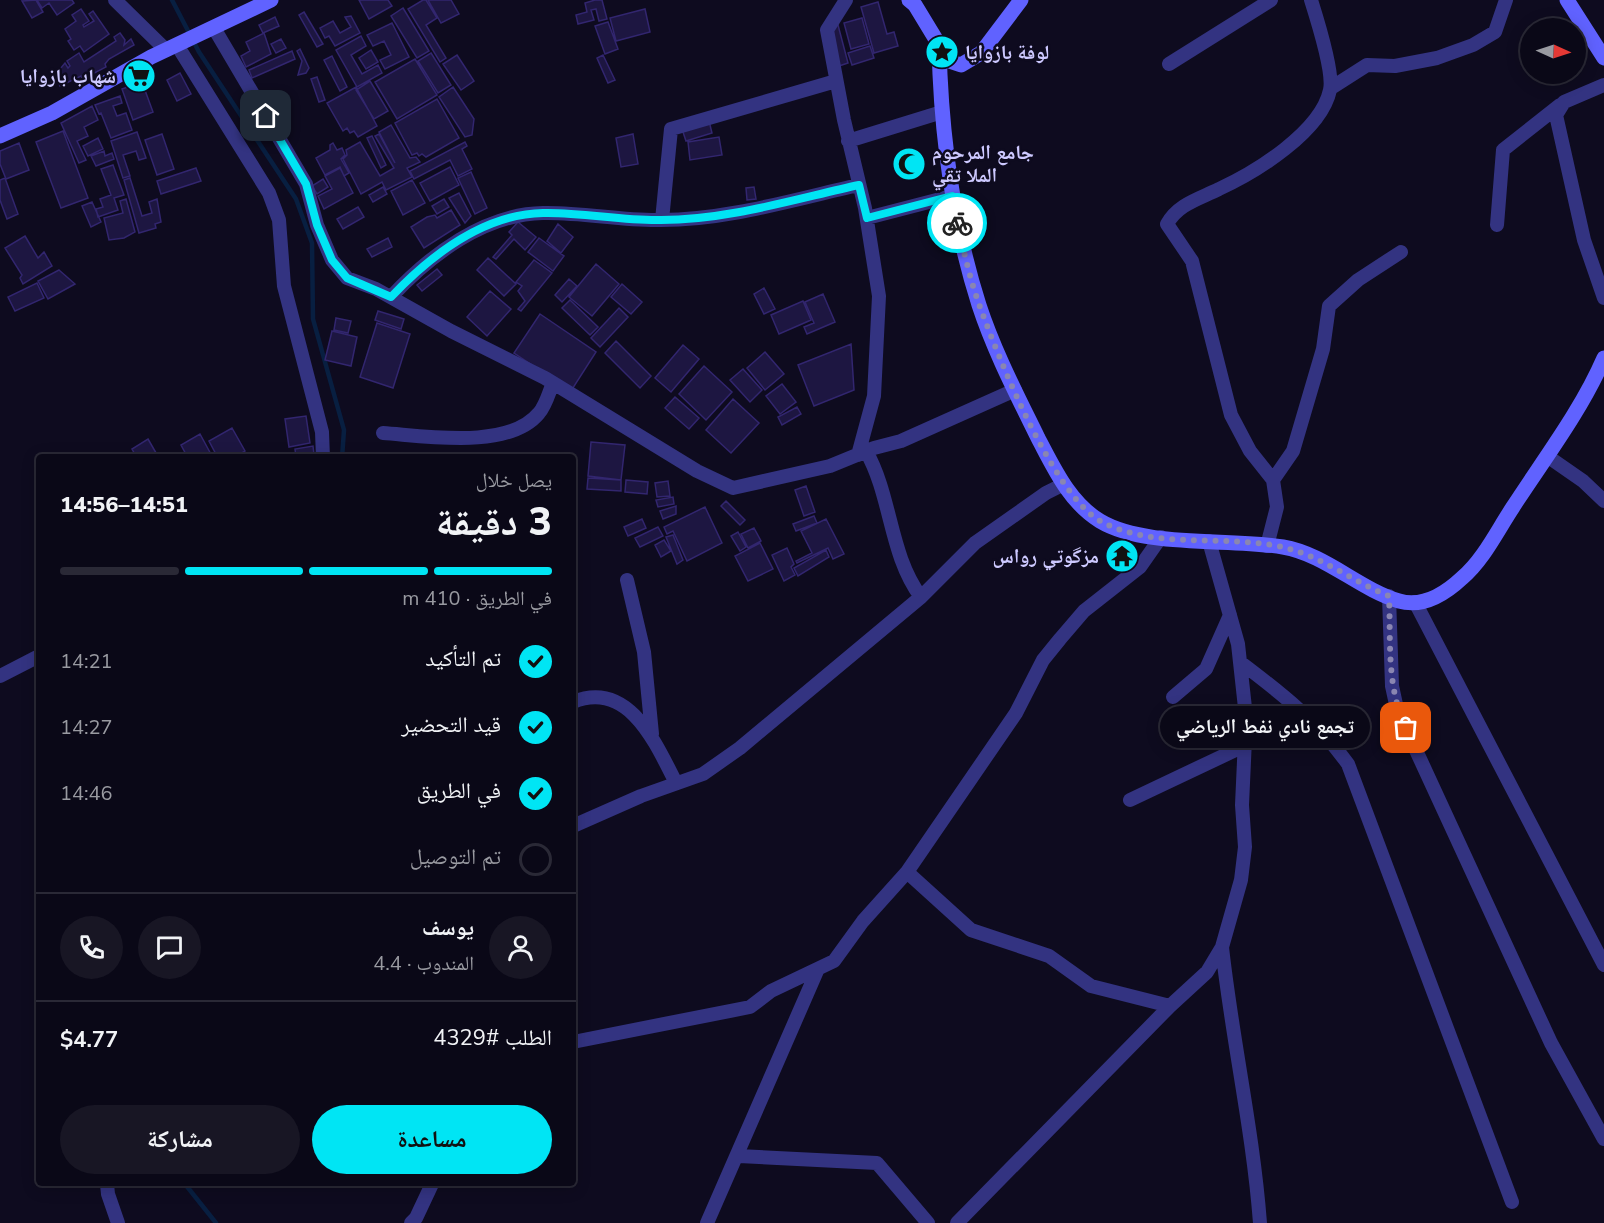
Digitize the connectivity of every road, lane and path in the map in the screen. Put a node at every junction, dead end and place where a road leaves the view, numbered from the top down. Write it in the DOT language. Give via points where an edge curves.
graph roads {
  1 [pos="115,0"];
  2 [pos="272,0"];
  3 [pos="846,0"];
  4 [pos="909,0"];
  5 [pos="1021,0"];
  6 [pos="1271,0"];
  7 [pos="1311,0"];
  8 [pos="1506,0"];
  9 [pos="1567,0"];
  10 [pos="247,6"];
  11 [pos="214,28"];
  12 [pos="939,46"];
  13 [pos="171,47"];
  14 [pos="1604,58"];
  15 [pos="1169,64"];
  16 [pos="836,81"];
  17 [pos="1604,85"];
  18 [pos="1331,88"];
  19 [pos="1564,102"];
  20 [pos="942,112"];
  21 [pos="0,136"];
  22 [pos="848,141"];
  23 [pos="859,185"];
  24 [pos="952,196"];
  25 [pos="867,218"];
  26 [pos="662,220"];
  27 [pos="1497,225"];
  28 [pos="1401,252"];
  29 [pos="391,297"];
  30 [pos="1604,298"];
  31 [pos="1604,358"];
  32 [pos="553,383"];
  33 [pos="1015,390"];
  34 [pos="382,433"];
  35 [pos="862,453"];
  36 [pos="323,454"];
  37 [pos="1547,456"];
  38 [pos="1273,480"];
  39 [pos="1064,484"];
  40 [pos="1604,501"];
  41 [pos="1161,537"];
  42 [pos="1209,541"];
  43 [pos="1268,546"];
  44 [pos="627,580"];
  45 [pos="1389,596"];
  46 [pos="921,597"];
  47 [pos="1415,602"];
  48 [pos="1230,615"];
  49 [pos="36,658"];
  50 [pos="1240,662"];
  51 [pos="0,676"];
  52 [pos="1173,697"];
  53 [pos="576,701"];
  54 [pos="652,734"];
  55 [pos="1245,746"];
  56 [pos="676,783"];
  57 [pos="1130,800"];
  58 [pos="576,825"];
  59 [pos="907,872"];
  60 [pos="1222,947"];
  61 [pos="1604,965"];
  62 [pos="818,970"];
  63 [pos="1170,1005"];
  64 [pos="576,1041"];
  65 [pos="1604,1139"];
  66 [pos="739,1156"];
  67 [pos="107,1186"];
  68 [pos="431,1186"];
  69 [pos="1512,1202"];
  70 [pos="118,1223"];
  71 [pos="411,1223"];
  72 [pos="707,1223"];
  73 [pos="928,1223"];
  74 [pos="957,1223"];
  75 [pos="1260,1223"];
  1 -- 13 [label="street"];
  2 -- 10 [label="street"];
  3 -- 16 [label="street" via="827,30"];
  4 -- 12 [label="street"];
  5 -- 12 [label="street" via="969,63 949,61"];
  6 -- 15 [label="street"];
  7 -- 18 [label="street"];
  8 -- 18 [label="street" via="1495,32 1473,45 1409,64 1366,65"];
  9 -- 14 [label="street"];
  10 -- 11 [label="street"];
  11 -- 13 [label="street"];
  11 -- 29 [label="street" via="306,184 332,260 347,278"];
  12 -- 20 [label="street"];
  13 -- 21 [label="street" via="52,113"];
  13 -- 36 [label="street" via="269,193 279,220 284,286 322,432"];
  16 -- 22 [label="street"];
  16 -- 26 [label="street" via="671,129"];
  17 -- 19 [label="street"];
  18 -- 38 [label="street" via="1322,113 1282,150 1244,177 1175,210 1167,224 1192,261 1232,415 1250,451"];
  19 -- 27 [label="street" via="1503,150"];
  19 -- 30 [label="street" via="1556,115 1584,240"];
  20 -- 22 [label="street"];
  20 -- 24 [label="street"];
  22 -- 23 [label="street"];
  23 -- 25 [label="street"];
  23 -- 26 [label="street" via="724,215"];
  24 -- 25 [label="street"];
  24 -- 33 [label="street" via="979,304"];
  25 -- 35 [label="street" via="879,296 874,396"];
  26 -- 29 [label="street" via="542,213 502,219 447,248 415,271"];
  28 -- 38 [label="street" via="1358,280 1329,306 1323,350 1293,451"];
  29 -- 32 [label="street"];
  31 -- 37 [label="street"];
  32 -- 34 [label="street" via="540,412 512,432 476,437"];
  32 -- 35 [label="street" via="697,471 733,488 830,466"];
  33 -- 35 [label="street" via="901,441"];
  33 -- 39 [label="street"];
  35 -- 46 [label="street" via="878,471 908,579"];
  37 -- 40 [label="street"];
  37 -- 47 [label="street" via="1465,576 1437,597"];
  38 -- 43 [label="street" via="1277,507"];
  39 -- 41 [label="street" via="1079,504 1100,521"];
  39 -- 46 [label="street" via="975,543"];
  41 -- 42 [label="street"];
  41 -- 59 [label="street" via="1140,567 1084,611 1044,660 1016,713"];
  42 -- 43 [label="street"];
  42 -- 48 [label="street"];
  43 -- 45 [label="street" via="1312,557"];
  44 -- 54 [label="street" via="644,652"];
  45 -- 47 [label="street"];
  45 -- 65 [label="street" via="1392,686 1397,709 1551,1043"];
  46 -- 56 [label="street" via="740,748 703,774"];
  47 -- 61 [label="street"];
  48 -- 50 [label="street"];
  48 -- 52 [label="street" via="1206,669"];
  49 -- 51 [label="street"];
  50 -- 55 [label="street"];
  50 -- 69 [label="street" via="1299,708 1330,738 1348,764"];
  53 -- 54 [label="street" via="609,700 631,709"];
  54 -- 56 [label="street"];
  55 -- 57 [label="street"];
  55 -- 60 [label="street" via="1245,847 1241,880"];
  56 -- 58 [label="street"];
  59 -- 62 [label="street" via="834,961"];
  59 -- 63 [label="street" via="971,930 1049,956 1091,986"];
  60 -- 63 [label="street" via="1207,972"];
  60 -- 75 [label="street" via="1231,1025 1255,1158"];
  62 -- 64 [label="street" via="771,991 750,1007"];
  62 -- 66 [label="street"];
  63 -- 74 [label="street"];
  66 -- 72 [label="street"];
  66 -- 73 [label="street" via="877,1163"];
  67 -- 70 [label="street"];
  68 -- 71 [label="street"];
}
